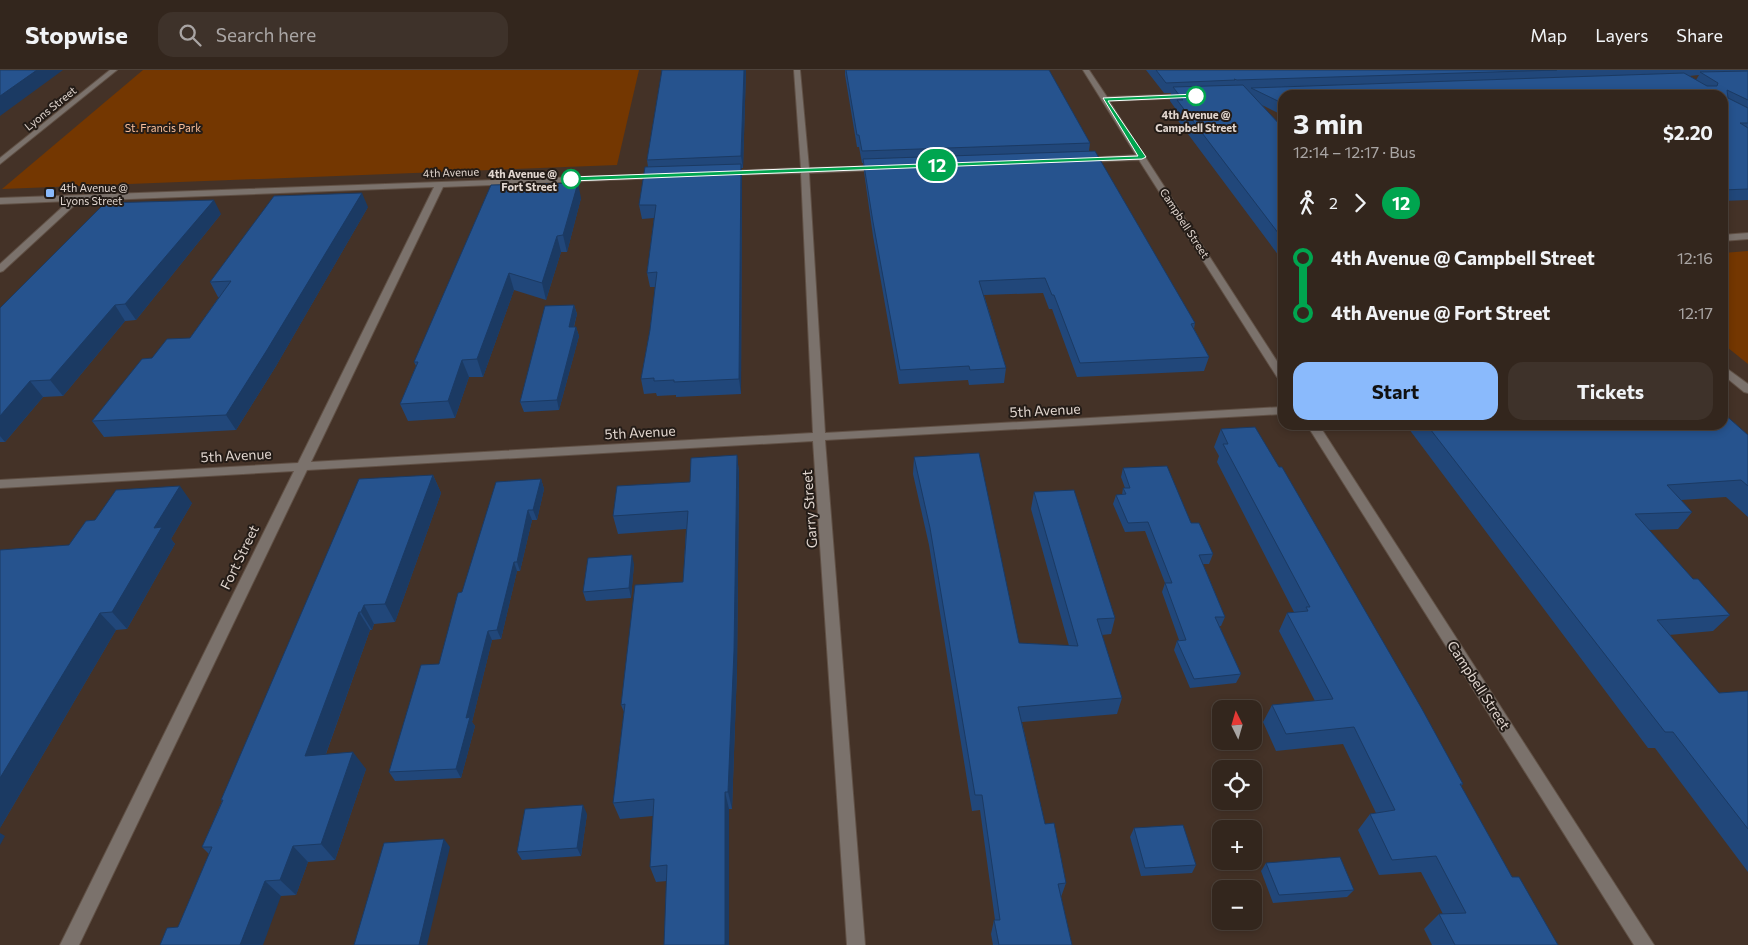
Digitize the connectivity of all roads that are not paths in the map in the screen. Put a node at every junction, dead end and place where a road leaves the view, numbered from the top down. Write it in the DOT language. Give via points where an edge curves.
graph roads {
  1 [pos="114,70"];
  2 [pos="797,70"];
  3 [pos="1086,70"];
  4 [pos="1192,96"];
  5 [pos="1105,99"];
  6 [pos="1142,157"];
  7 [pos="1073,160"];
  8 [pos="0,162"];
  9 [pos="884,167"];
  10 [pos="805,170"];
  11 [pos="716,174"];
  12 [pos="667,175"];
  13 [pos="440,184"];
  14 [pos="77,198"];
  15 [pos="0,201"];
  16 [pos="1748,236"];
  17 [pos="1728,238"];
  18 [pos="0,269"];
  19 [pos="1278,371"];
  20 [pos="1728,373"];
  21 [pos="1748,390"];
  22 [pos="1278,410"];
  23 [pos="1316,430"];
  24 [pos="819,437"];
  25 [pos="301,467"];
  26 [pos="0,484"];
  27 [pos="70,945"];
  28 [pos="856,945"];
  29 [pos="1645,945"];
  1 -- 8 [label="street, Lyons Street"];
  2 -- 10 [label="street, Garry Street"];
  3 -- 5 [label="street, Campbell Street"];
  4 -- 5 [label="street"];
  5 -- 6 [label="street, Campbell Street"];
  6 -- 7 [label="street"];
  6 -- 19 [label="street, Campbell Street"];
  9 -- 10 [label="street"];
  10 -- 11 [label="street"];
  10 -- 24 [label="street, Garry Street"];
  12 -- 13 [label="street, 4th Avenue"];
  13 -- 14 [label="street, 4th Avenue"];
  13 -- 25 [label="street, Fort Street"];
  14 -- 15 [label="street, 4th Avenue"];
  14 -- 18 [label="street"];
  16 -- 17 [label="street"];
  20 -- 21 [label="street"];
  22 -- 24 [label="street, 5th Avenue"];
  23 -- 29 [label="street, Campbell Street"];
  24 -- 25 [label="street, 5th Avenue"];
  24 -- 28 [label="street, Garry Street"];
  25 -- 26 [label="street, 5th Avenue"];
  25 -- 27 [label="street, Fort Street"];
}
